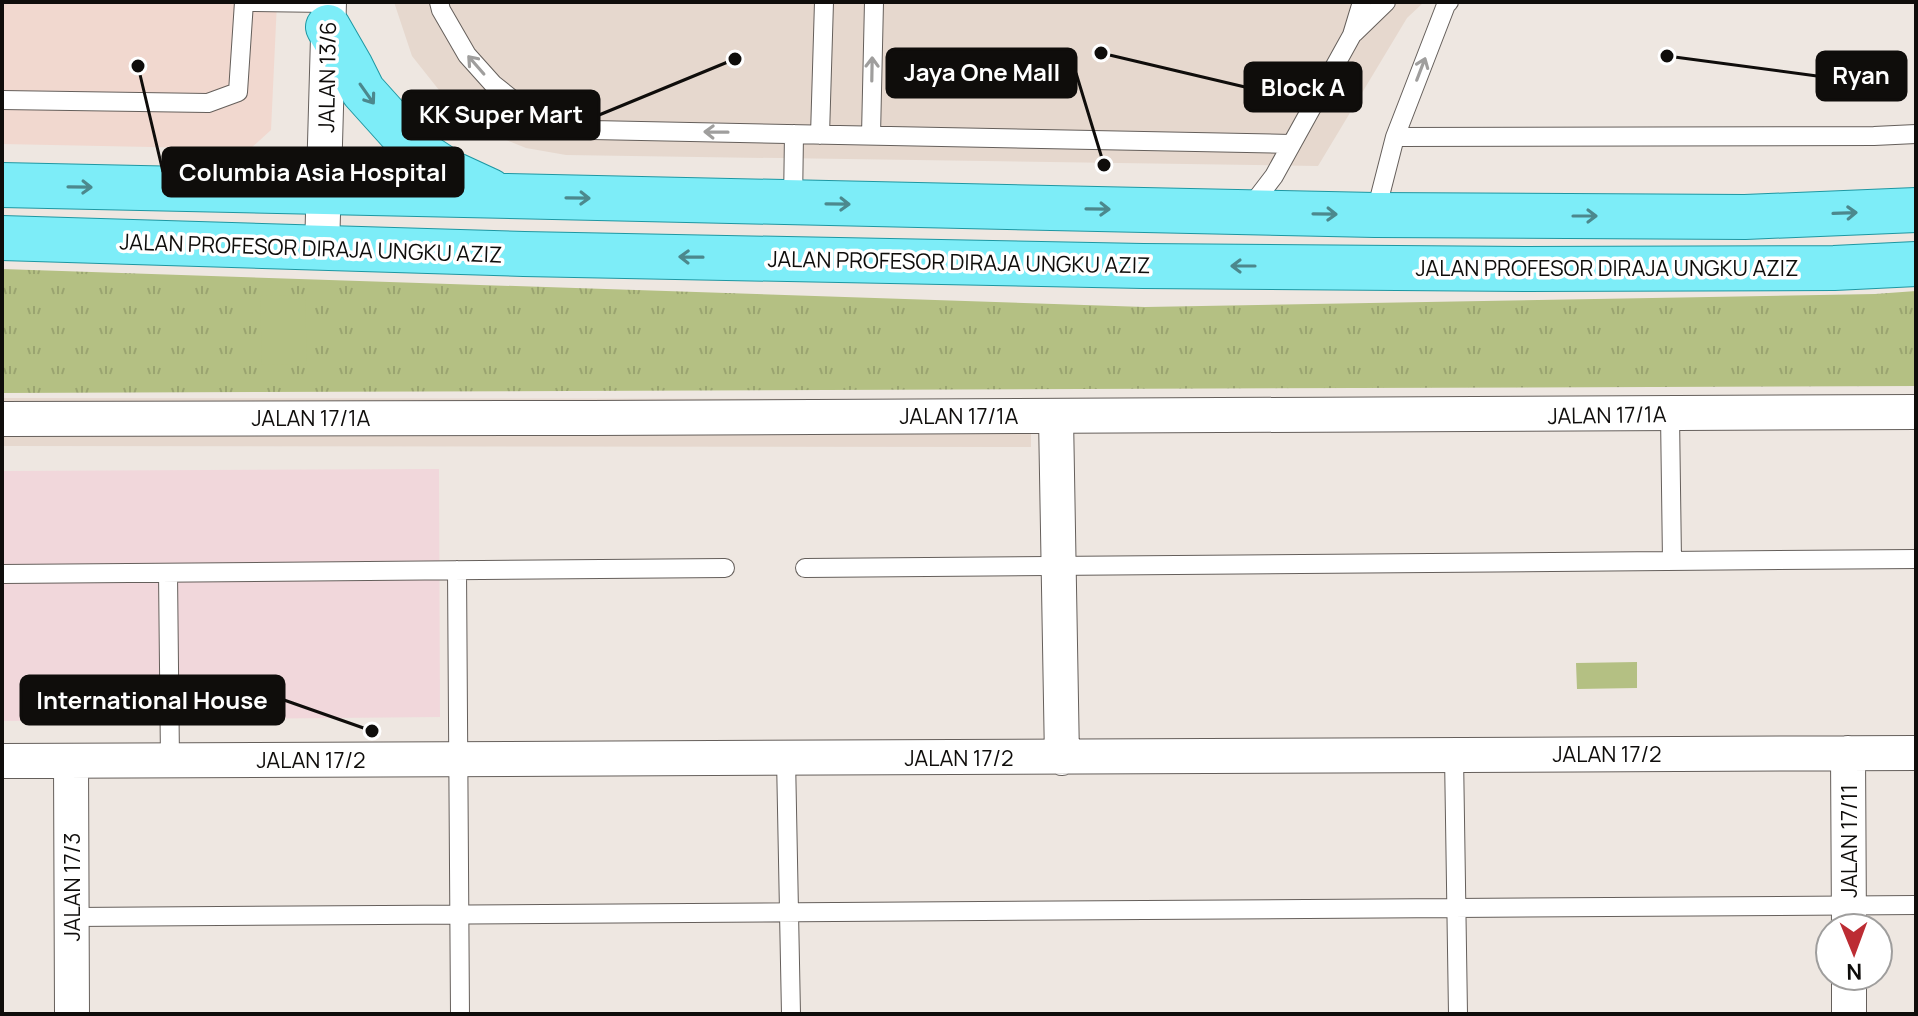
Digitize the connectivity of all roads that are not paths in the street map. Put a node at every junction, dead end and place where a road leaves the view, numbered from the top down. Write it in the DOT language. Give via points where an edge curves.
graph roads {
  1 [pos="244,2"];
  2 [pos="250,2"];
  3 [pos="439,2"];
  4 [pos="824,2"];
  5 [pos="874,2"];
  6 [pos="1362,2"];
  7 [pos="1386,2"];
  8 [pos="1449,2"];
  9 [pos="328,11"];
  10 [pos="1352,35"];
  11 [pos="2,100"];
  12 [pos="794,134"];
  13 [pos="1916,134"];
  14 [pos="820,135"];
  15 [pos="871,135"];
  16 [pos="1395,137"];
  17 [pos="1291,144"];
  18 [pos="2,185"];
  19 [pos="324,192"];
  20 [pos="500,196"];
  21 [pos="793,203"];
  22 [pos="1916,210"];
  23 [pos="1247,212"];
  24 [pos="1375,215"];
  25 [pos="2,238"];
  26 [pos="322,249"];
  27 [pos="1916,264"];
  28 [pos="1916,412"];
  29 [pos="1670,415"];
  30 [pos="1056,417"];
  31 [pos="2,419"];
  32 [pos="1916,559"];
  33 [pos="1672,561"];
  34 [pos="1059,566"];
  35 [pos="725,568"];
  36 [pos="805,568"];
  37 [pos="457,570"];
  38 [pos="168,573"];
  39 [pos="2,574"];
  40 [pos="1848,753"];
  41 [pos="1916,753"];
  42 [pos="1454,755"];
  43 [pos="786,758"];
  44 [pos="1062,758"];
  45 [pos="458,759"];
  46 [pos="2,761"];
  47 [pos="71,761"];
  48 [pos="170,761"];
  49 [pos="1916,905"];
  50 [pos="1456,908"];
  51 [pos="789,912"];
  52 [pos="1849,912"];
  53 [pos="1877,912"];
  54 [pos="460,914"];
  55 [pos="1814,916"];
  56 [pos="72,917"];
  57 [pos="1849,992"];
  58 [pos="72,1014"];
  59 [pos="460,1014"];
  60 [pos="791,1014"];
  61 [pos="1458,1014"];
  62 [pos="1849,1014"];
  1 -- 11 [label="lane" via="238,92 208,103"];
  2 -- 9 [label="lane"];
  12 -- 3 [label="lane, one-way" via="562,125 523,108 493,84 467,55"];
  4 -- 14 [label="lane"];
  15 -- 5 [label="lane, one-way"];
  6 -- 10 [label="lane"];
  7 -- 10 [label="lane"];
  16 -- 8 [label="lane, one-way"];
  9 -- 19 [label="street, JALAN 13/6"];
  9 -- 20 [label="main road, one-way" via="363,91 416,150"];
  10 -- 17 [label="lane"];
  12 -- 14 [label="lane"];
  12 -- 21 [label="lane"];
  13 -- 16 [label="lane"];
  14 -- 15 [label="lane"];
  15 -- 17 [label="lane"];
  16 -- 24 [label="lane"];
  17 -- 23 [label="lane"];
  18 -- 19 [label="main road, one-way"];
  19 -- 20 [label="main road"];
  19 -- 26 [label="street, JALAN 13/6"];
  20 -- 21 [label="main road, one-way"];
  21 -- 23 [label="main road, one-way"];
  24 -- 22 [label="main road, one-way" via="1745,217"];
  23 -- 24 [label="main road, one-way"];
  25 -- 26 [label="main road, JALAN PROFESOR DIRAJA UNGKU AZIZ"];
  27 -- 26 [label="main road, JALAN PROFESOR DIRAJA UNGKU AZIZ, one-way" via="1803,269 1159,266"];
  28 -- 29 [label="street, JALAN 17/1A"];
  29 -- 30 [label="street, JALAN 17/1A"];
  29 -- 33 [label="lane"];
  30 -- 31 [label="street, JALAN 17/1A"];
  30 -- 34 [label="street"];
  32 -- 33 [label="lane"];
  33 -- 34 [label="lane"];
  34 -- 36 [label="lane"];
  34 -- 44 [label="street"];
  35 -- 37 [label="lane"];
  37 -- 38 [label="lane"];
  37 -- 45 [label="lane"];
  38 -- 39 [label="lane"];
  38 -- 48 [label="lane"];
  40 -- 41 [label="street, JALAN 17/2"];
  40 -- 42 [label="street, JALAN 17/2"];
  40 -- 52 [label="street, JALAN 17/11"];
  42 -- 44 [label="street, JALAN 17/2"];
  42 -- 50 [label="lane"];
  43 -- 44 [label="street, JALAN 17/2"];
  43 -- 45 [label="street, JALAN 17/2"];
  43 -- 51 [label="lane"];
  45 -- 48 [label="street, JALAN 17/2"];
  45 -- 54 [label="lane"];
  46 -- 47 [label="street, JALAN 17/2"];
  47 -- 48 [label="street, JALAN 17/2"];
  47 -- 56 [label="street, JALAN 17/3"];
  49 -- 53 [label="lane"];
  50 -- 51 [label="lane"];
  50 -- 55 [label="lane"];
  50 -- 61 [label="lane"];
  51 -- 54 [label="lane"];
  51 -- 60 [label="lane"];
  54 -- 56 [label="lane"];
  54 -- 59 [label="lane"];
  56 -- 58 [label="street, JALAN 17/3"];
  57 -- 62 [label="street"];
}
